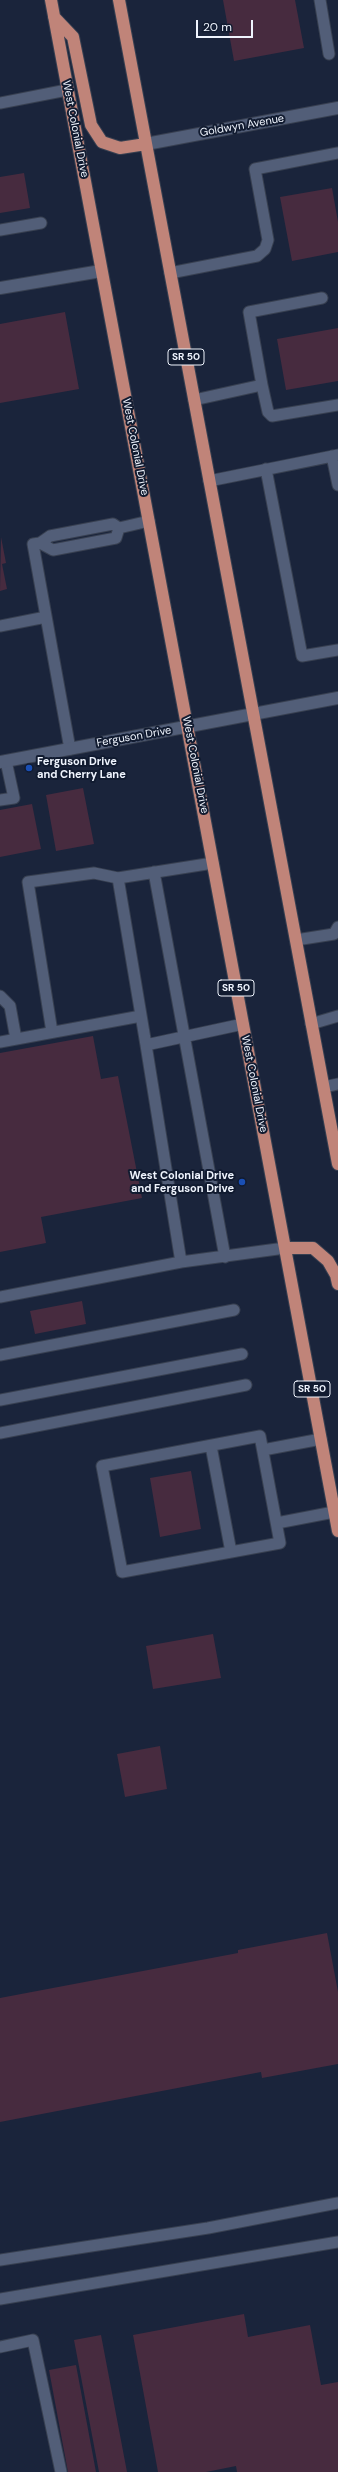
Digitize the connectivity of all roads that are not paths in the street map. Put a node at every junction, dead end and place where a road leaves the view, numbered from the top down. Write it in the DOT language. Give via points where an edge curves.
graph roads {
  1 [pos="51,0"];
  2 [pos="119,0"];
  3 [pos="320,0"];
  4 [pos="54,17"];
  5 [pos="329,54"];
  6 [pos="67,90"];
  7 [pos="0,103"];
  8 [pos="338,108"];
  9 [pos="146,144"];
  10 [pos="338,153"];
  11 [pos="41,222"];
  12 [pos="0,230"];
  13 [pos="102,271"];
  14 [pos="170,273"];
  15 [pos="0,288"];
  16 [pos="322,298"];
  17 [pos="262,385"];
  18 [pos="194,400"];
  19 [pos="338,405"];
  20 [pos="335,455"];
  21 [pos="266,470"];
  22 [pos="209,481"];
  23 [pos="338,485"];
  24 [pos="148,521"];
  25 [pos="120,528"];
  26 [pos="83,530"];
  27 [pos="40,543"];
  28 [pos="85,543"];
  29 [pos="46,618"];
  30 [pos="0,626"];
  31 [pos="338,650"];
  32 [pos="338,698"];
  33 [pos="252,714"];
  34 [pos="188,728"];
  35 [pos="70,749"];
  36 [pos="3,761"];
  37 [pos="0,800"];
  38 [pos="213,864"];
  39 [pos="154,872"];
  40 [pos="118,878"];
  41 [pos="337,933"];
  42 [pos="296,940"];
  43 [pos="0,996"];
  44 [pos="141,1016"];
  45 [pos="338,1016"];
  46 [pos="243,1024"];
  47 [pos="311,1024"];
  48 [pos="52,1032"];
  49 [pos="184,1037"];
  50 [pos="16,1039"];
  51 [pos="0,1042"];
  52 [pos="146,1045"];
  53 [pos="338,1084"];
  54 [pos="324,1088"];
  55 [pos="338,1164"];
  56 [pos="285,1248"];
  57 [pos="225,1257"];
  58 [pos="181,1262"];
  59 [pos="338,1284"];
  60 [pos="0,1297"];
  61 [pos="234,1310"];
  62 [pos="242,1354"];
  63 [pos="0,1355"];
  64 [pos="246,1385"];
  65 [pos="0,1400"];
  66 [pos="0,1433"];
  67 [pos="321,1439"];
  68 [pos="211,1446"];
  69 [pos="263,1450"];
  70 [pos="334,1512"];
  71 [pos="276,1523"];
  72 [pos="338,1531"];
  73 [pos="231,1552"];
  74 [pos="338,2203"];
  75 [pos="338,2242"];
  76 [pos="0,2260"];
  77 [pos="0,2299"];
  78 [pos="0,2347"];
  79 [pos="61,2472"];
  1 -- 4 [label="highway, West Colonial Drive / SR 50"];
  2 -- 9 [label="highway, SR 50"];
  3 -- 5 [label="lane"];
  4 -- 6 [label="highway, West Colonial Drive / SR 50"];
  4 -- 9 [label="highway" via="73,37 90,125 102,142 120,148"];
  6 -- 7 [label="lane"];
  6 -- 13 [label="highway, West Colonial Drive / SR 50"];
  8 -- 9 [label="street, Goldwyn Avenue"];
  9 -- 14 [label="highway, SR 50"];
  10 -- 14 [label="lane" via="255,169 268,240 265,249 257,256"];
  11 -- 12 [label="lane"];
  13 -- 15 [label="street"];
  13 -- 24 [label="highway, West Colonial Drive / SR 50"];
  14 -- 18 [label="highway, SR 50"];
  16 -- 17 [label="lane" via="249,312"];
  17 -- 18 [label="lane"];
  17 -- 19 [label="lane" via="268,412 272,416"];
  18 -- 22 [label="highway, SR 50"];
  20 -- 21 [label="lane"];
  20 -- 23 [label="lane"];
  21 -- 22 [label="lane"];
  21 -- 31 [label="lane" via="302,656"];
  22 -- 33 [label="highway, SR 50"];
  24 -- 25 [label="lane"];
  24 -- 34 [label="highway, West Colonial Drive / SR 50"];
  25 -- 26 [label="lane" via="114,524"];
  25 -- 28 [label="lane" via="116,538"];
  26 -- 27 [label="lane" via="50,536"];
  26 -- 28 [label="lane"];
  27 -- 28 [label="lane" via="53,550"];
  27 -- 29 [label="lane" via="33,544"];
  29 -- 30 [label="lane"];
  29 -- 35 [label="lane"];
  32 -- 33 [label="street, Ferguson Drive"];
  33 -- 34 [label="street, Ferguson Drive"];
  33 -- 42 [label="highway, SR 50"];
  34 -- 35 [label="street, Ferguson Drive"];
  34 -- 38 [label="highway, West Colonial Drive / SR 50"];
  35 -- 36 [label="street, Ferguson Drive"];
  36 -- 37 [label="lane" via="14,798"];
  38 -- 39 [label="lane"];
  38 -- 46 [label="highway, West Colonial Drive / SR 50"];
  39 -- 40 [label="lane"];
  39 -- 49 [label="lane"];
  40 -- 44 [label="lane"];
  40 -- 48 [label="lane" via="94,873 28,882"];
  41 -- 42 [label="lane"];
  42 -- 47 [label="highway, SR 50"];
  43 -- 50 [label="lane" via="10,1006"];
  44 -- 48 [label="lane"];
  44 -- 52 [label="lane"];
  45 -- 47 [label="lane"];
  46 -- 49 [label="lane"];
  46 -- 56 [label="highway, West Colonial Drive / SR 50"];
  47 -- 54 [label="highway, SR 50"];
  48 -- 50 [label="lane"];
  49 -- 52 [label="lane"];
  49 -- 57 [label="lane"];
  50 -- 51 [label="lane"];
  52 -- 58 [label="lane"];
  53 -- 54 [label="lane"];
  54 -- 55 [label="highway, SR 50"];
  56 -- 57 [label="lane"];
  56 -- 59 [label="highway" via="313,1248 328,1261"];
  56 -- 67 [label="highway, West Colonial Drive / SR 50"];
  57 -- 58 [label="lane"];
  58 -- 60 [label="lane"];
  61 -- 63 [label="lane"];
  62 -- 65 [label="lane"];
  64 -- 66 [label="lane"];
  67 -- 69 [label="lane"];
  67 -- 70 [label="highway, West Colonial Drive / SR 50"];
  68 -- 69 [label="lane" via="260,1436"];
  68 -- 73 [label="lane"];
  68 -- 73 [label="lane" via="102,1466 122,1572"];
  69 -- 71 [label="lane"];
  70 -- 71 [label="lane"];
  70 -- 72 [label="highway, West Colonial Drive / SR 50"];
  71 -- 73 [label="lane" via="280,1542"];
  74 -- 76 [label="lane" via="208,2228"];
  75 -- 77 [label="lane"];
  78 -- 79 [label="lane" via="33,2340"];
}
